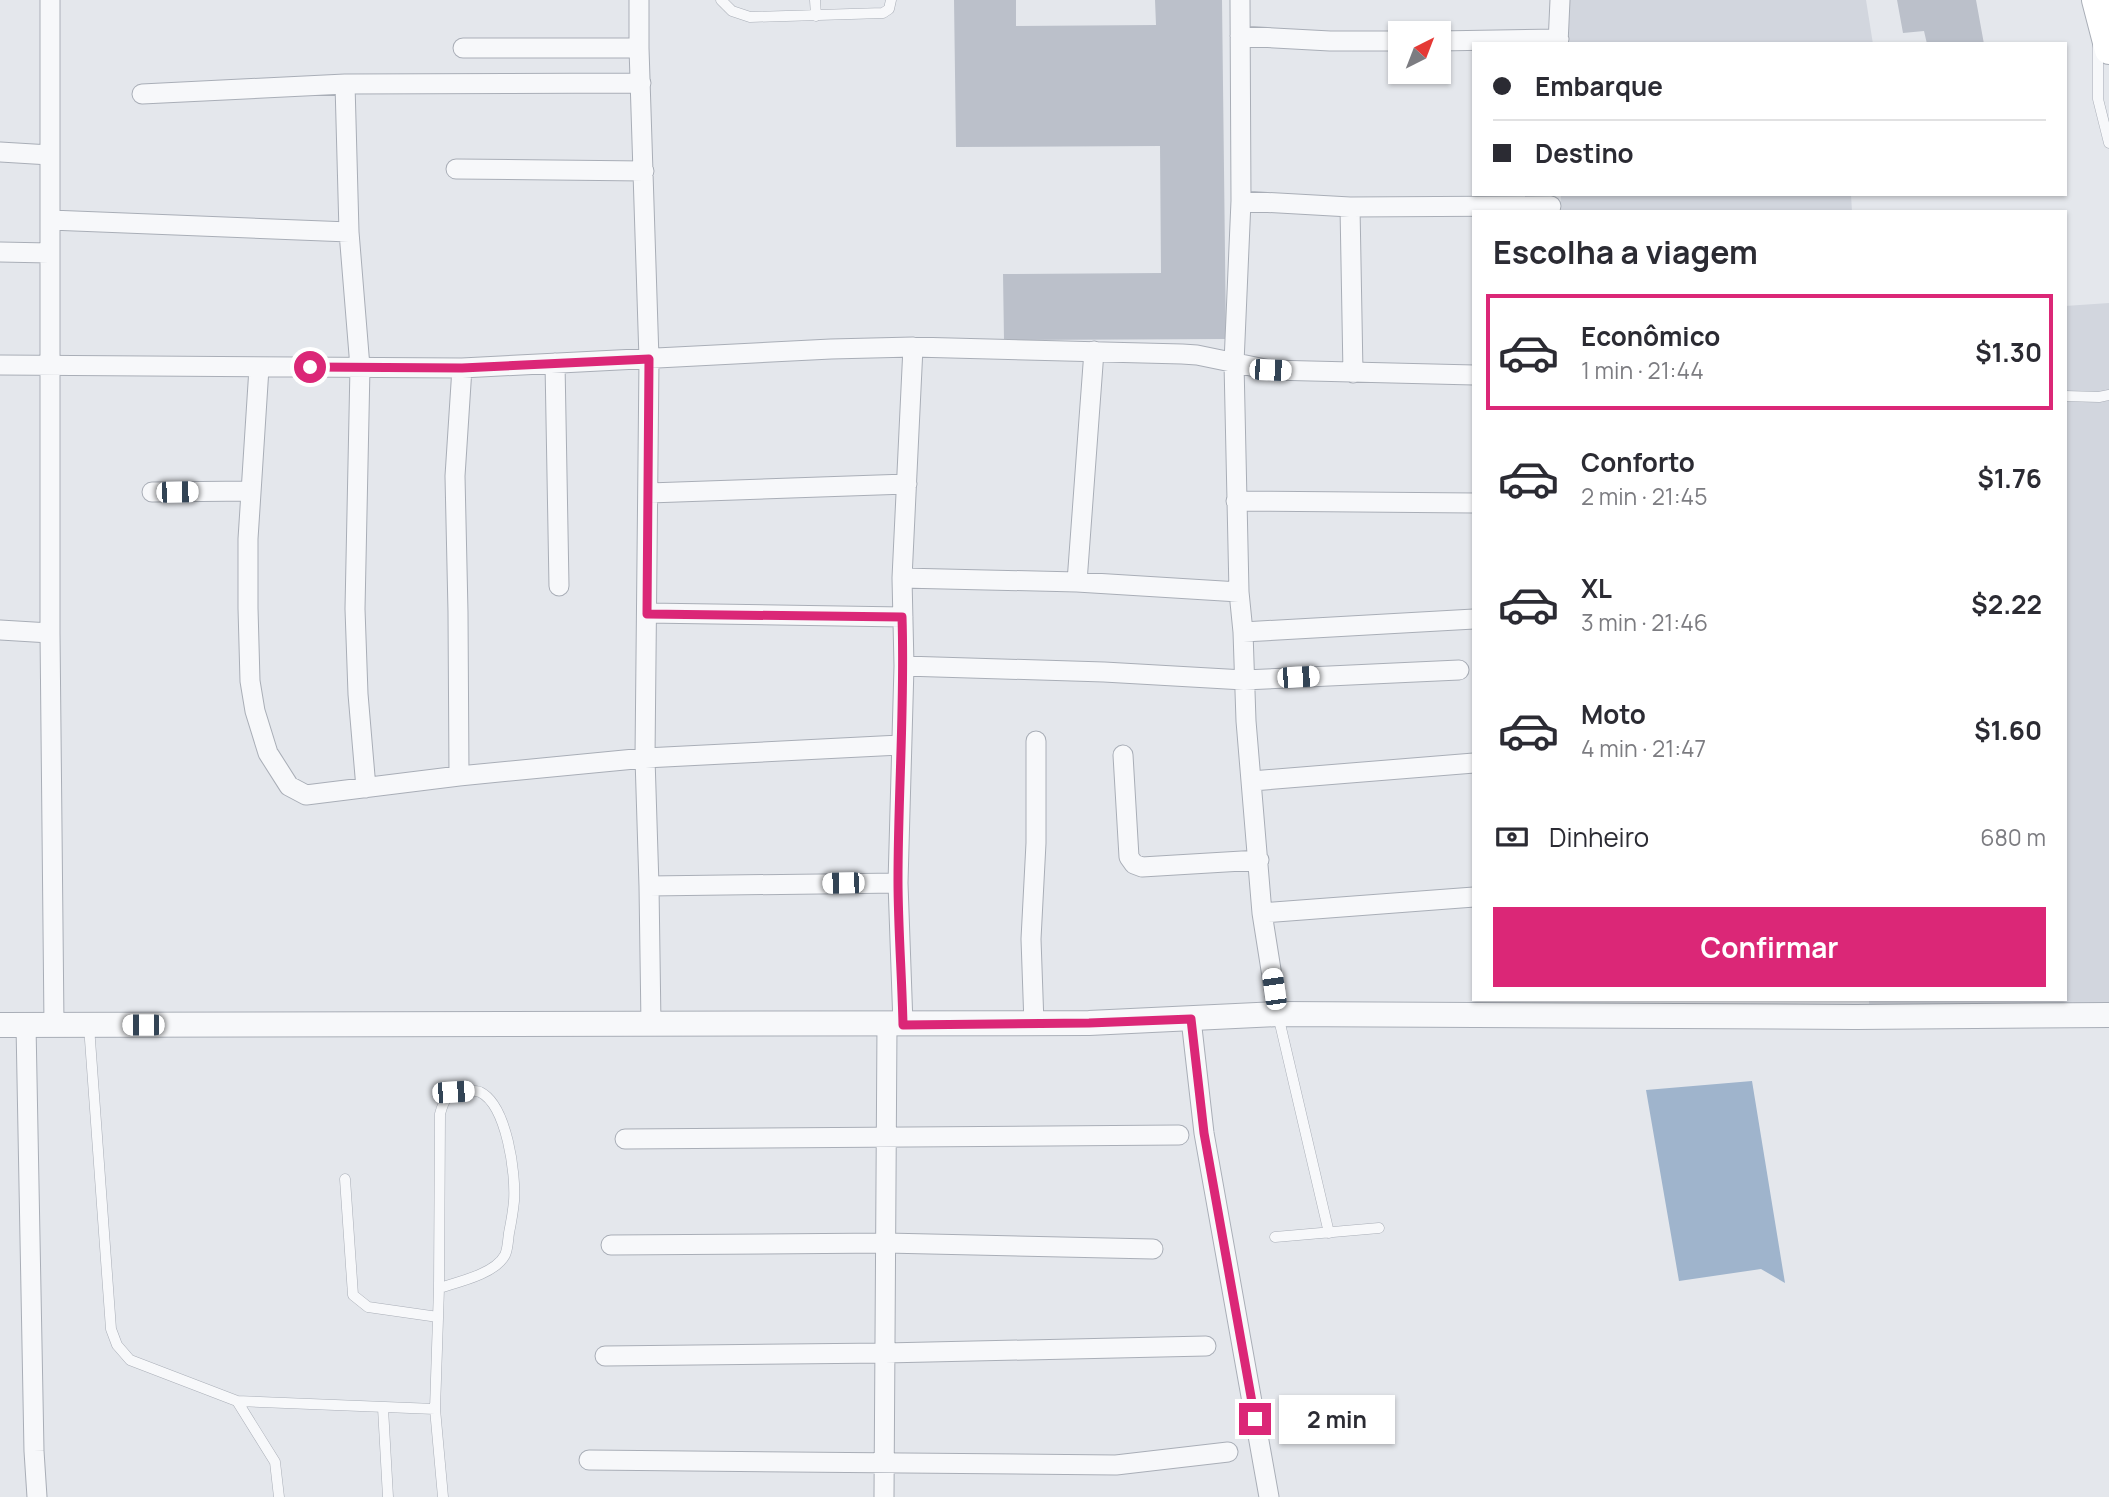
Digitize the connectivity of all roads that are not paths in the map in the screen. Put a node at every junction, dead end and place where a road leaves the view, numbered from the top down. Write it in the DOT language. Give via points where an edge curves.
graph roads {
  1 [pos="50,0"];
  2 [pos="639,0"];
  3 [pos="722,0"];
  4 [pos="816,0"];
  5 [pos="891,0"];
  6 [pos="1240,0"];
  7 [pos="1560,0"];
  8 [pos="2097,1"];
  9 [pos="816,16"];
  10 [pos="1240,36"];
  11 [pos="1388,41"];
  12 [pos="1451,41"];
  13 [pos="1558,41"];
  14 [pos="463,48"];
  15 [pos="639,48"];
  16 [pos="2109,50"];
  17 [pos="641,83"];
  18 [pos="345,84"];
  19 [pos="142,94"];
  20 [pos="2109,143"];
  21 [pos="0,152"];
  22 [pos="50,155"];
  23 [pos="456,169"];
  24 [pos="644,171"];
  25 [pos="1241,201"];
  26 [pos="1551,204"];
  27 [pos="1350,207"];
  28 [pos="50,220"];
  29 [pos="349,232"];
  30 [pos="0,252"];
  31 [pos="49,253"];
  32 [pos="913,347"];
  33 [pos="1094,351"];
  34 [pos="649,359"];
  35 [pos="555,363"];
  36 [pos="1234,363"];
  37 [pos="49,364"];
  38 [pos="0,365"];
  39 [pos="360,367"];
  40 [pos="259,368"];
  41 [pos="462,368"];
  42 [pos="1353,373"];
  43 [pos="1472,375"];
  44 [pos="2109,395"];
  45 [pos="2067,396"];
  46 [pos="907,484"];
  47 [pos="251,491"];
  48 [pos="152,492"];
  49 [pos="649,493"];
  50 [pos="1236,501"];
  51 [pos="1472,503"];
  52 [pos="902,578"];
  53 [pos="1077,582"];
  54 [pos="559,586"];
  55 [pos="1239,592"];
  56 [pos="647,614"];
  57 [pos="902,617"];
  58 [pos="1472,619"];
  59 [pos="0,631"];
  60 [pos="1243,632"];
  61 [pos="50,633"];
  62 [pos="904,666"];
  63 [pos="1459,670"];
  64 [pos="1244,680"];
  65 [pos="1036,741"];
  66 [pos="900,745"];
  67 [pos="1123,755"];
  68 [pos="645,758"];
  69 [pos="1472,763"];
  70 [pos="459,776"];
  71 [pos="1252,781"];
  72 [pos="366,789"];
  73 [pos="1258,860"];
  74 [pos="898,883"];
  75 [pos="649,886"];
  76 [pos="1472,897"];
  77 [pos="1262,913"];
  78 [pos="1855,1008"];
  79 [pos="1278,1014"];
  80 [pos="2109,1016"];
  81 [pos="1191,1019"];
  82 [pos="1034,1024"];
  83 [pos="0,1025"];
  84 [pos="26,1025"];
  85 [pos="54,1025"];
  86 [pos="89,1025"];
  87 [pos="651,1025"];
  88 [pos="895,1025"];
  89 [pos="1179,1135"];
  90 [pos="886,1136"];
  91 [pos="625,1139"];
  92 [pos="345,1179"];
  93 [pos="1379,1228"];
  94 [pos="1329,1233"];
  95 [pos="1275,1237"];
  96 [pos="886,1243"];
  97 [pos="611,1245"];
  98 [pos="1153,1249"];
  99 [pos="439,1288"];
  100 [pos="438,1317"];
  101 [pos="1206,1346"];
  102 [pos="885,1353"];
  103 [pos="605,1356"];
  104 [pos="237,1401"];
  105 [pos="383,1408"];
  106 [pos="435,1409"];
  107 [pos="1228,1452"];
  108 [pos="589,1460"];
  109 [pos="885,1463"];
  110 [pos="37,1497"];
  111 [pos="279,1497"];
  112 [pos="388,1497"];
  113 [pos="443,1497"];
  114 [pos="884,1497"];
  115 [pos="1269,1497"];
  1 -- 22 [label="street"];
  2 -- 15 [label="street"];
  3 -- 9 [label="lane" via="732,11 750,17"];
  4 -- 9 [label="lane"];
  5 -- 9 [label="lane" via="883,13"];
  6 -- 10 [label="street"];
  7 -- 13 [label="street"];
  8 -- 16 [label="main road"];
  8 -- 20 [label="lane" via="2098,99"];
  10 -- 11 [label="street"];
  10 -- 25 [label="street"];
  12 -- 13 [label="street"];
  14 -- 15 [label="street"];
  15 -- 17 [label="street"];
  17 -- 18 [label="street"];
  17 -- 24 [label="street"];
  18 -- 19 [label="street"];
  18 -- 29 [label="street"];
  21 -- 22 [label="street"];
  22 -- 28 [label="street"];
  23 -- 24 [label="street"];
  24 -- 34 [label="street"];
  25 -- 27 [label="street"];
  25 -- 36 [label="street"];
  26 -- 27 [label="street"];
  27 -- 42 [label="street"];
  28 -- 29 [label="street"];
  28 -- 31 [label="street"];
  29 -- 39 [label="street"];
  30 -- 31 [label="street"];
  31 -- 37 [label="street"];
  32 -- 33 [label="street"];
  32 -- 34 [label="street"];
  32 -- 46 [label="street"];
  33 -- 36 [label="street" via="1197,355"];
  33 -- 53 [label="street"];
  34 -- 35 [label="street"];
  34 -- 49 [label="street"];
  35 -- 41 [label="street"];
  35 -- 54 [label="street"];
  36 -- 42 [label="street" via="1270,370"];
  36 -- 50 [label="street"];
  37 -- 38 [label="street"];
  37 -- 40 [label="street"];
  37 -- 61 [label="street"];
  39 -- 40 [label="street"];
  39 -- 41 [label="street"];
  39 -- 72 [label="street" via="355,608"];
  40 -- 47 [label="street"];
  41 -- 70 [label="street" via="455,476"];
  42 -- 43 [label="street"];
  44 -- 45 [label="lane"];
  46 -- 49 [label="street"];
  46 -- 52 [label="street"];
  47 -- 48 [label="street"];
  47 -- 72 [label="street" via="250,681 268,754 289,786 306,795"];
  49 -- 56 [label="street"];
  50 -- 51 [label="street"];
  50 -- 55 [label="street"];
  52 -- 53 [label="street"];
  52 -- 57 [label="street"];
  53 -- 55 [label="street"];
  55 -- 60 [label="street"];
  56 -- 57 [label="street"];
  56 -- 68 [label="street"];
  57 -- 62 [label="street"];
  58 -- 60 [label="street"];
  59 -- 61 [label="street"];
  60 -- 64 [label="street"];
  61 -- 85 [label="street"];
  62 -- 64 [label="street"];
  62 -- 66 [label="street"];
  63 -- 64 [label="street"];
  64 -- 71 [label="street"];
  65 -- 82 [label="street" via="1031,939"];
  66 -- 68 [label="street"];
  66 -- 74 [label="street"];
  67 -- 73 [label="street" via="1129,857 1134,864"];
  68 -- 70 [label="street"];
  68 -- 75 [label="street"];
  69 -- 71 [label="street"];
  70 -- 72 [label="street"];
  71 -- 73 [label="street"];
  73 -- 77 [label="street"];
  74 -- 75 [label="street"];
  74 -- 88 [label="street"];
  75 -- 87 [label="street"];
  76 -- 77 [label="street"];
  77 -- 79 [label="street"];
  78 -- 79 [label="street"];
  78 -- 80 [label="street"];
  79 -- 81 [label="street"];
  79 -- 94 [label="lane"];
  81 -- 82 [label="street"];
  81 -- 115 [label="street" via="1204,1133"];
  82 -- 88 [label="street"];
  83 -- 84 [label="street"];
  84 -- 85 [label="street"];
  84 -- 110 [label="street"];
  85 -- 86 [label="street"];
  86 -- 87 [label="street"];
  86 -- 104 [label="lane" via="111,1329 117,1345 131,1360"];
  87 -- 88 [label="street"];
  88 -- 90 [label="street"];
  89 -- 90 [label="street"];
  90 -- 91 [label="street"];
  90 -- 96 [label="street"];
  92 -- 100 [label="lane" via="353,1295 368,1307"];
  93 -- 94 [label="lane"];
  94 -- 95 [label="lane"];
  96 -- 97 [label="street"];
  96 -- 98 [label="street"];
  96 -- 102 [label="street"];
  99 -- 99 [label="lane" via="440,1114 443,1101 453,1092 477,1090 494,1106 513,1160 514,1202 505,1255 480,1275"];
  99 -- 100 [label="lane"];
  100 -- 106 [label="lane"];
  101 -- 102 [label="street"];
  102 -- 103 [label="street"];
  102 -- 109 [label="street"];
  104 -- 105 [label="lane"];
  104 -- 111 [label="lane" via="275,1462"];
  105 -- 106 [label="lane"];
  105 -- 112 [label="lane"];
  106 -- 113 [label="lane"];
  107 -- 109 [label="street" via="1116,1465"];
  108 -- 109 [label="street"];
  109 -- 114 [label="street"];
}
